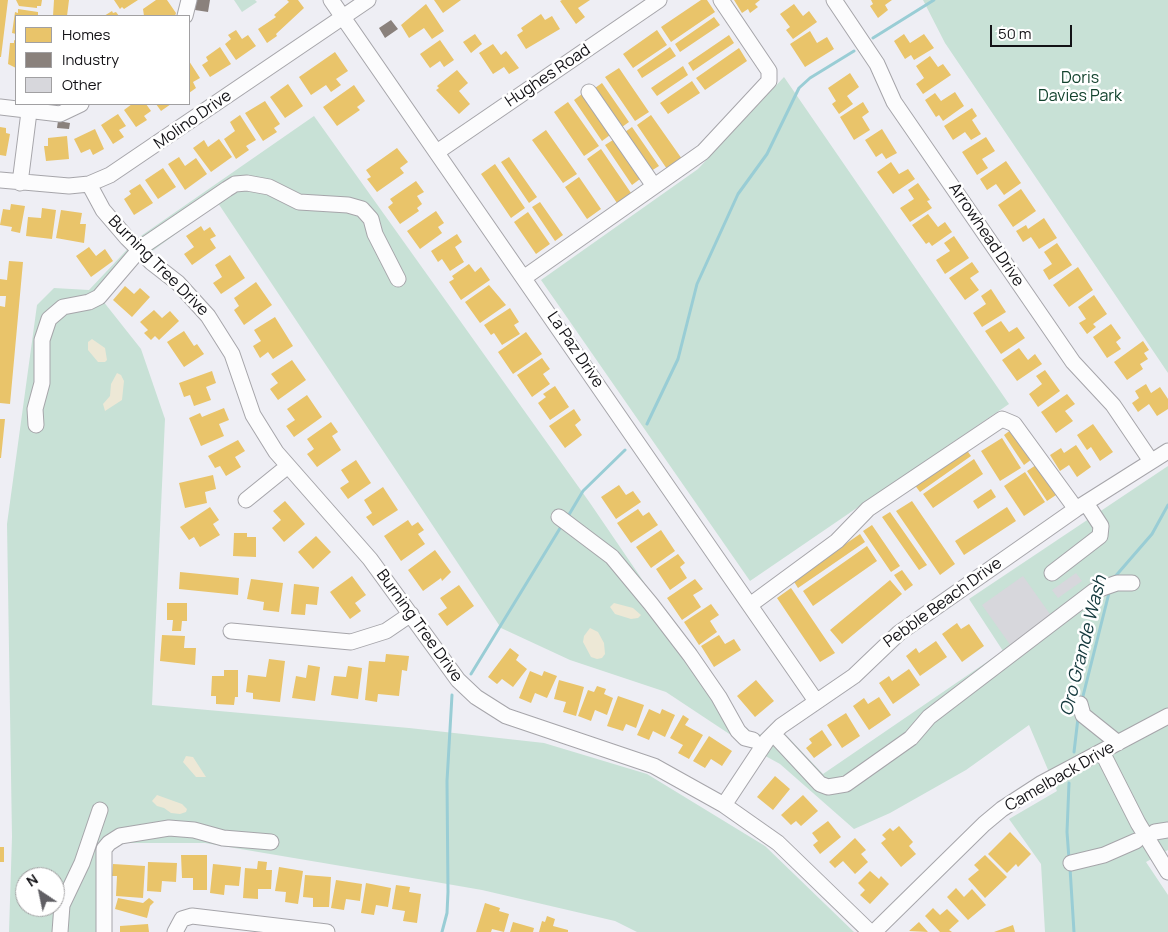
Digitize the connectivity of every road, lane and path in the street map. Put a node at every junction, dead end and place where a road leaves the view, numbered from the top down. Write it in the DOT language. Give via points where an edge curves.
graph roads {
  1 [pos="189,0"];
  2 [pos="331,0"];
  3 [pos="368,0"];
  4 [pos="659,0"];
  5 [pos="721,0"];
  6 [pos="834,0"];
  7 [pos="186,15"];
  8 [pos="343,17"];
  9 [pos="589,92"];
  10 [pos="79,105"];
  11 [pos="0,107"];
  12 [pos="30,107"];
  13 [pos="437,152"];
  14 [pos="0,180"];
  15 [pos="20,183"];
  16 [pos="89,184"];
  17 [pos="654,186"];
  18 [pos="146,244"];
  19 [pos="134,256"];
  20 [pos="525,277"];
  21 [pos="398,279"];
  22 [pos="36,425"];
  23 [pos="1168,451"];
  24 [pos="1150,461"];
  25 [pos="288,466"];
  26 [pos="246,500"];
  27 [pos="1081,506"];
  28 [pos="559,517"];
  29 [pos="1052,573"];
  30 [pos="1132,583"];
  31 [pos="750,605"];
  32 [pos="411,614"];
  33 [pos="231,631"];
  34 [pos="816,701"];
  35 [pos="1080,704"];
  36 [pos="1168,716"];
  37 [pos="753,740"];
  38 [pos="779,740"];
  39 [pos="1118,743"];
  40 [pos="1102,752"];
  41 [pos="724,805"];
  42 [pos="100,810"];
  43 [pos="1136,841"];
  44 [pos="271,842"];
  45 [pos="1071,863"];
  46 [pos="1168,872"];
  47 [pos="60,932"];
  48 [pos="104,932"];
  49 [pos="175,932"];
  50 [pos="327,932"];
  51 [pos="870,932"];
  52 [pos="874,932"];
  1 -- 7 [label="street"];
  2 -- 8 [label="street, La Paz Drive"];
  3 -- 8 [label="street, Molino Drive"];
  4 -- 13 [label="street, Hughes Road"];
  5 -- 17 [label="street" via="770,77 703,152"];
  6 -- 24 [label="street, Arrowhead Drive" via="877,64 894,102 1073,362 1113,405"];
  8 -- 13 [label="street, La Paz Drive"];
  8 -- 16 [label="street, Molino Drive" via="136,159"];
  9 -- 17 [label="street"];
  10 -- 12 [label="street" via="60,114"];
  11 -- 12 [label="street"];
  12 -- 15 [label="street"];
  13 -- 20 [label="street, La Paz Drive"];
  14 -- 15 [label="street, Molino Drive"];
  15 -- 16 [label="street, Molino Drive"];
  16 -- 25 [label="street, Burning Tree Drive" via="103,210 127,238 178,283 208,316 232,354 253,415"];
  17 -- 20 [label="street"];
  18 -- 21 [label="street" via="235,184 247,183 269,187 299,202 362,209 371,219 375,234"];
  19 -- 22 [label="street" via="99,296 89,302 63,307 49,319 42,340 42,383 35,409"];
  20 -- 31 [label="street, La Paz Drive"];
  23 -- 24 [label="street, Pebble Beach Drive"];
  24 -- 27 [label="street, Pebble Beach Drive"];
  25 -- 26 [label="street"];
  25 -- 32 [label="street, Burning Tree Drive" via="370,559"];
  27 -- 29 [label="street" via="1101,526 1100,536"];
  27 -- 31 [label="street" via="1014,424 1002,419 868,509 838,541"];
  27 -- 34 [label="street, Pebble Beach Drive" via="899,633 854,676"];
  28 -- 37 [label="street" via="612,557 690,655 738,731"];
  30 -- 38 [label="street" via="1117,582 1094,591 929,717 911,738 846,784 828,787 820,784"];
  31 -- 34 [label="street, La Paz Drive"];
  32 -- 33 [label="street" via="386,631 351,642"];
  32 -- 41 [label="street, Burning Tree Drive" via="458,680 490,707 506,716 654,766"];
  34 -- 41 [label="street, Pebble Beach Drive" via="767,740"];
  35 -- 39 [label="street" via="1083,714"];
  36 -- 39 [label="street, Camelback Drive"];
  39 -- 40 [label="street, Camelback Drive"];
  40 -- 46 [label="street" via="1142,830"];
  40 -- 52 [label="street, Camelback Drive" via="1042,783 984,824"];
  41 -- 51 [label="street, Burning Tree Drive" via="778,843"];
  42 -- 47 [label="street" via="82,863 62,905"];
  43 -- 45 [label="street" via="1104,855"];
  44 -- 48 [label="street" via="223,838 194,830 169,828 120,836 104,849"];
  49 -- 50 [label="street" via="182,919 192,916"];
}
